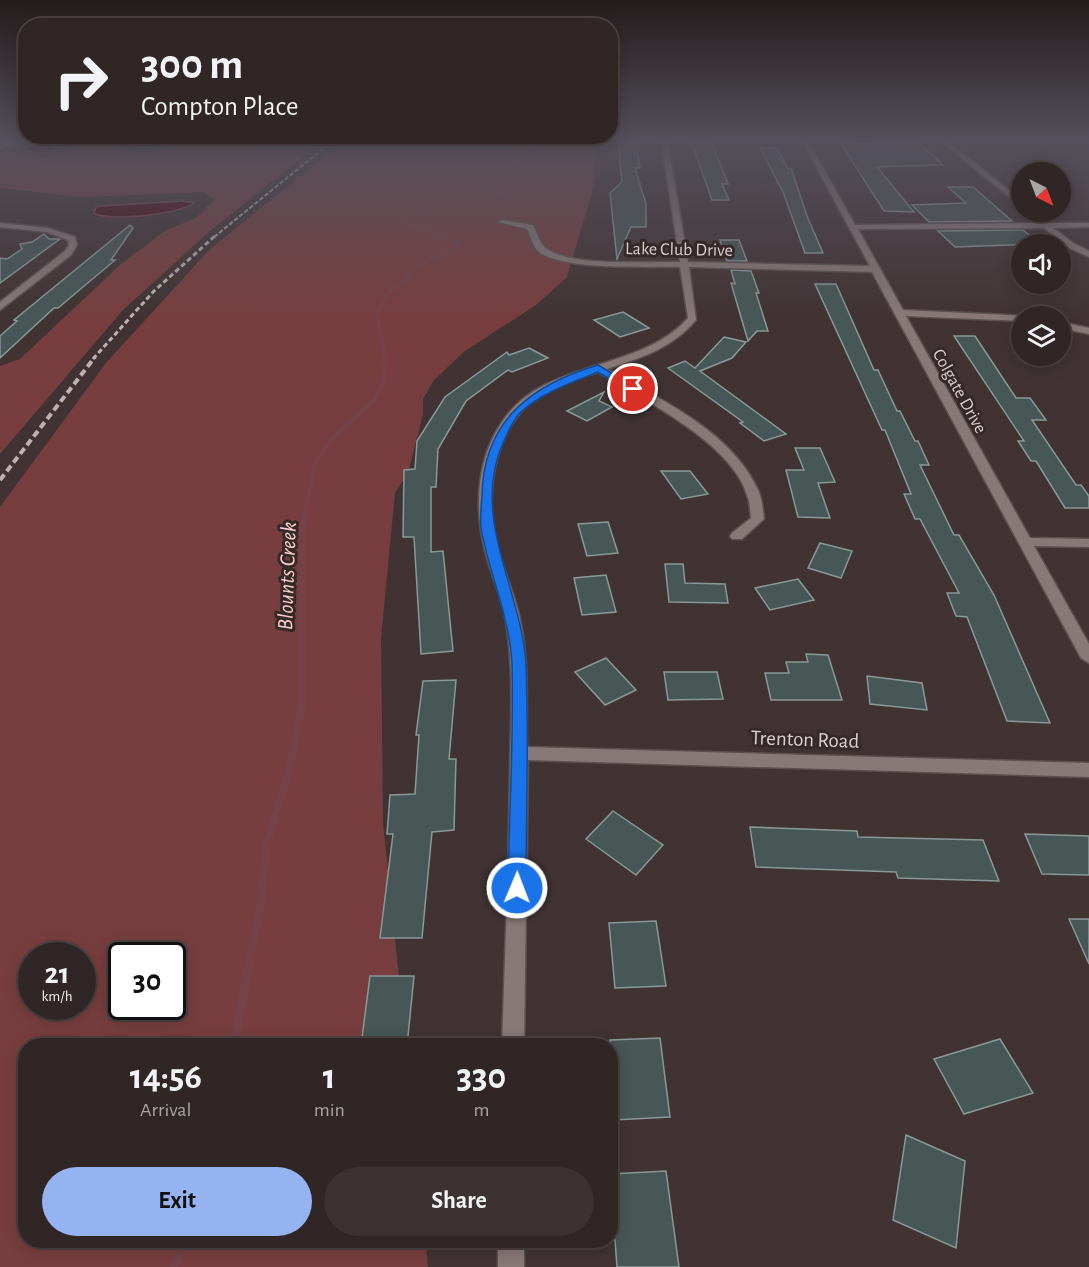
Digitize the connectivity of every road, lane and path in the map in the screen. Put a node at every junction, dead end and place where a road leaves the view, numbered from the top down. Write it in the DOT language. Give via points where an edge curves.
graph roads {
  1 [pos="675,198"];
  2 [pos="836,198"];
  3 [pos="502,222"];
  4 [pos="1041,222"];
  5 [pos="0,225"];
  6 [pos="1045,225"];
  7 [pos="1089,225"];
  8 [pos="851,227"];
  9 [pos="1089,254"];
  10 [pos="687,266"];
  11 [pos="874,269"];
  12 [pos="0,307"];
  13 [pos="898,313"];
  14 [pos="1011,317"];
  15 [pos="1071,327"];
  16 [pos="1089,331"];
  17 [pos="598,368"];
  18 [pos="737,536"];
  19 [pos="1024,542"];
  20 [pos="1089,543"];
  21 [pos="1089,658"];
  22 [pos="519,753"];
  23 [pos="1089,770"];
  24 [pos="513,1038"];
  25 [pos="511,1248"];
  26 [pos="512,1267"];
  1 -- 10 [label="street"];
  2 -- 8 [label="street, Colgate Drive"];
  3 -- 10 [label="street, Lake Club Drive" via="530,227 541,249 564,260"];
  4 -- 6 [label="street"];
  5 -- 12 [label="street" via="60,232 72,239 73,245"];
  6 -- 7 [label="street"];
  6 -- 8 [label="street"];
  6 -- 9 [label="street"];
  8 -- 11 [label="street, Colgate Drive"];
  10 -- 11 [label="street, Lake Club Drive"];
  10 -- 17 [label="street" via="694,311 689,327 658,347"];
  11 -- 13 [label="street, Colgate Drive"];
  13 -- 14 [label="street"];
  13 -- 19 [label="street, Colgate Drive"];
  15 -- 16 [label="street"];
  17 -- 18 [label="street" via="702,432 732,458 750,485 758,512 758,519"];
  17 -- 22 [label="street" via="546,390 518,409 500,435 487,476 487,526 514,622 519,664"];
  19 -- 20 [label="street"];
  19 -- 21 [label="street, Colgate Drive"];
  22 -- 23 [label="street, Trenton Road"];
  22 -- 24 [label="street"];
  25 -- 26 [label="street"];
}
